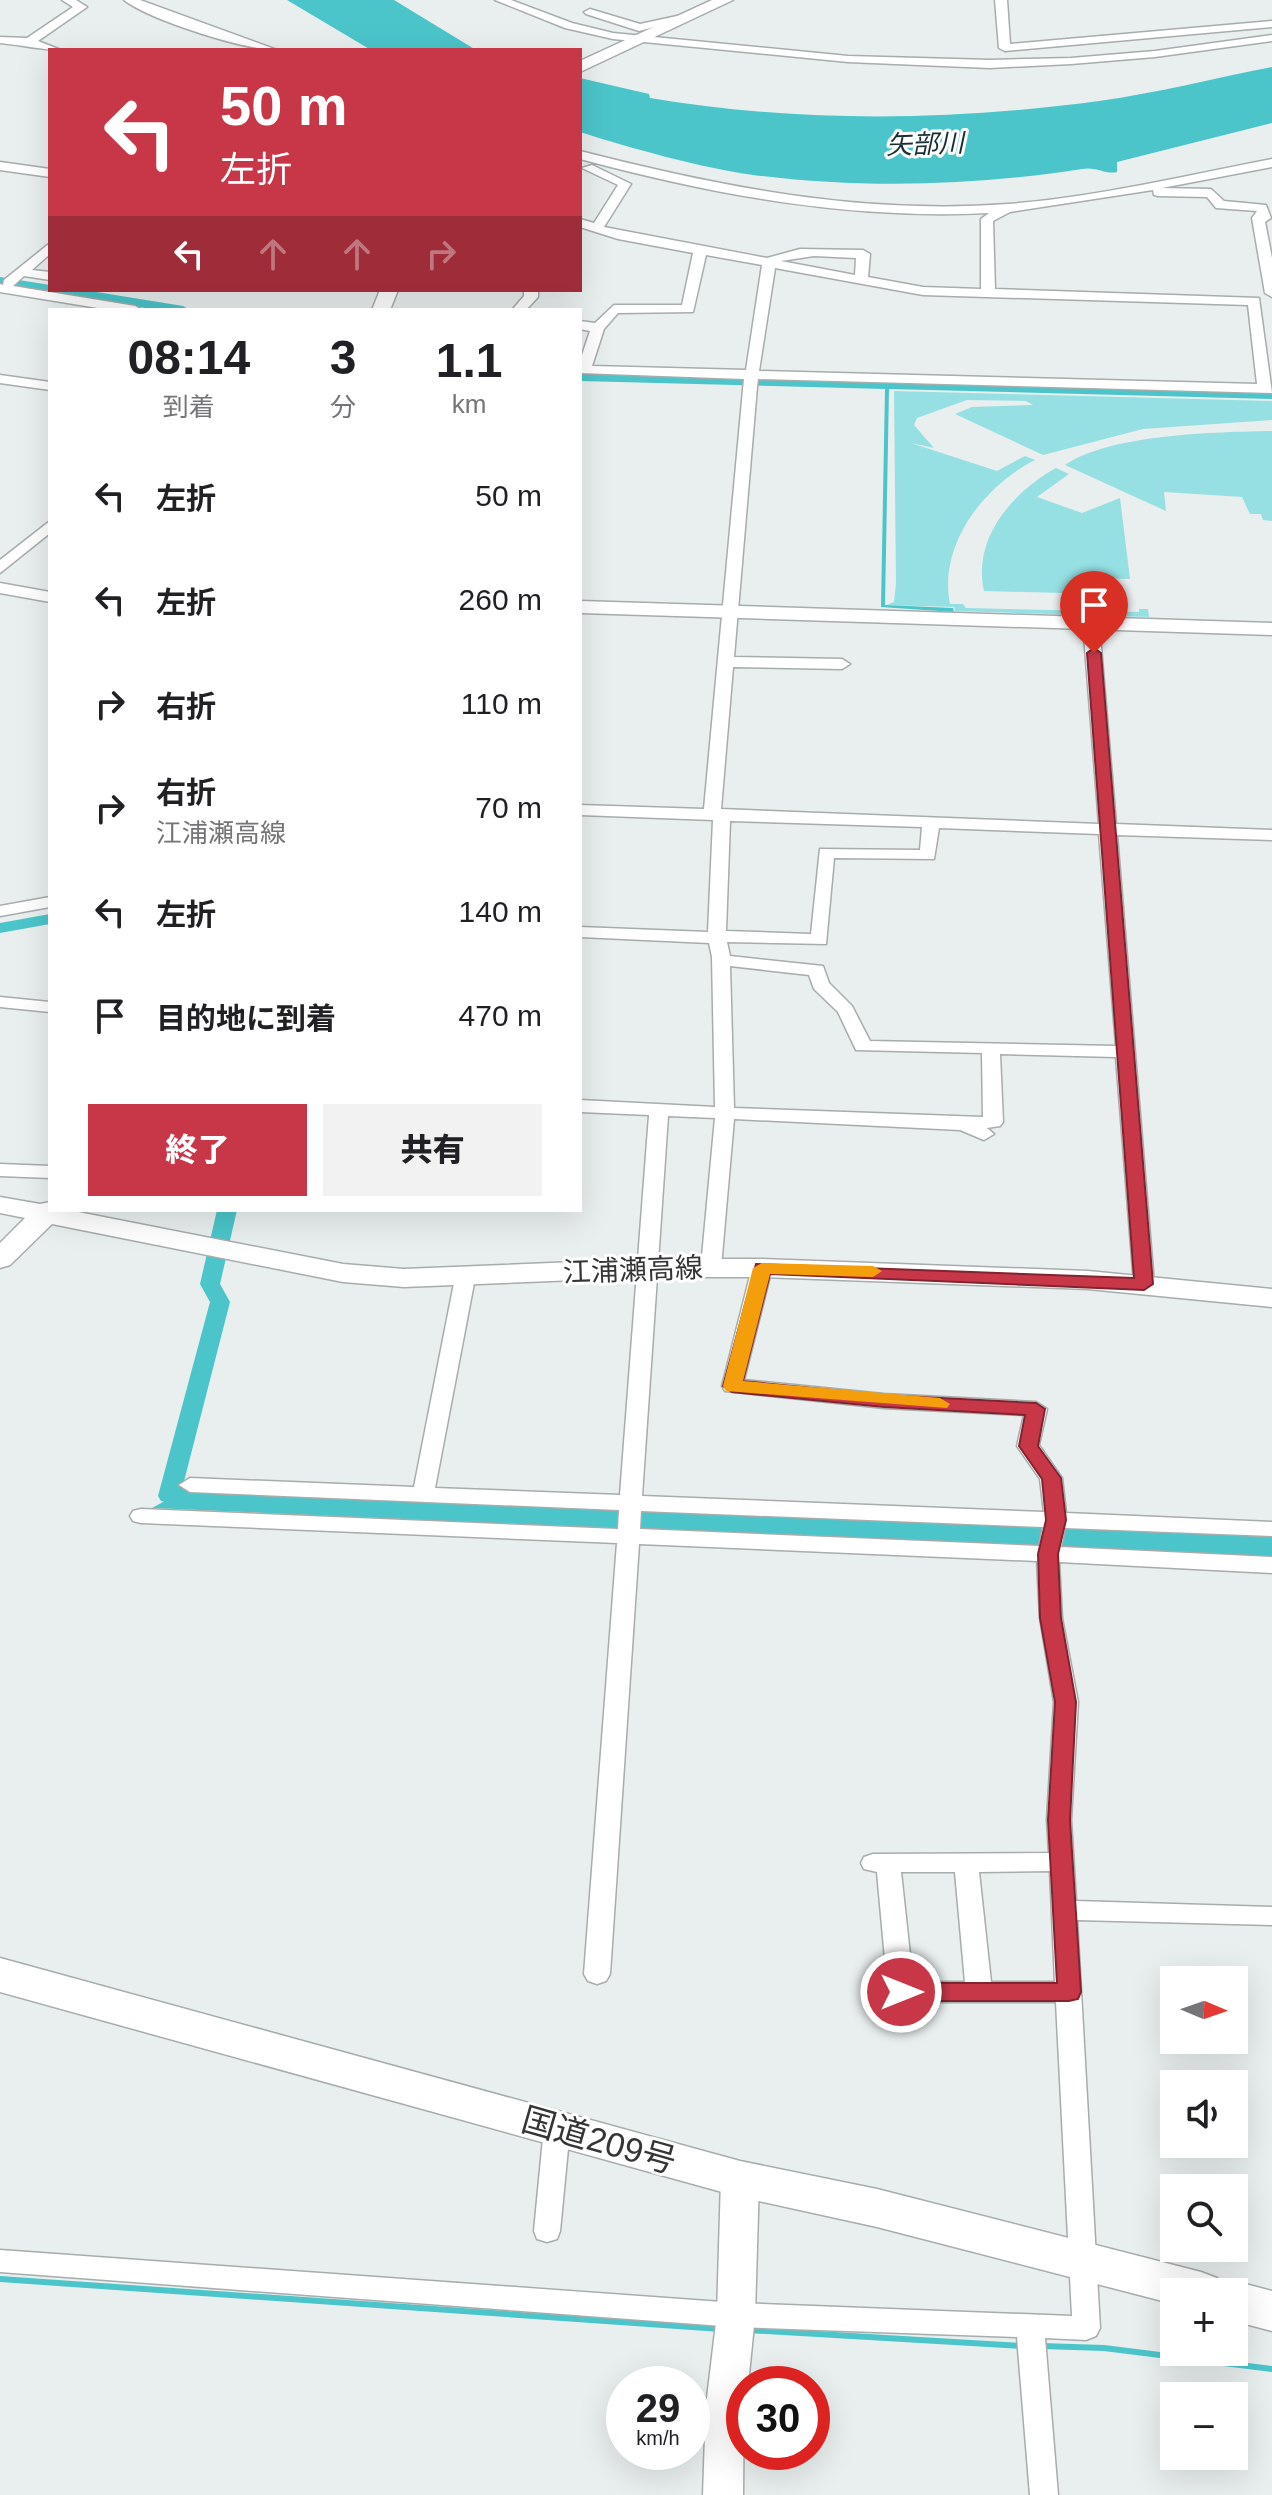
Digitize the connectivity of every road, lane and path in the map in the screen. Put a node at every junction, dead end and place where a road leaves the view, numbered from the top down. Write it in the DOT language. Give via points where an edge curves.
graph roads {
  1 [pos="68,0"];
  2 [pos="130,0"];
  3 [pos="501,0"];
  4 [pos="725,0"];
  5 [pos="1001,0"];
  6 [pos="608,4"];
  7 [pos="590,12"];
  8 [pos="691,16"];
  9 [pos="1272,24"];
  10 [pos="613,36"];
  11 [pos="1272,36"];
  12 [pos="639,39"];
  13 [pos="0,40"];
  14 [pos="29,42"];
  15 [pos="48,48"];
  16 [pos="265,48"];
  17 [pos="582,66"];
  18 [pos="582,156"];
  19 [pos="1272,163"];
  20 [pos="582,165"];
  21 [pos="0,166"];
  22 [pos="1272,171"];
  23 [pos="48,173"];
  24 [pos="1218,181"];
  25 [pos="1162,183"];
  26 [pos="1151,192"];
  27 [pos="1007,208"];
  28 [pos="987,219"];
  29 [pos="582,224"];
  30 [pos="608,232"];
  31 [pos="48,249"];
  32 [pos="704,251"];
  33 [pos="774,260"];
  34 [pos="0,269"];
  35 [pos="22,272"];
  36 [pos="48,276"];
  37 [pos="861,278"];
  38 [pos="7,286"];
  39 [pos="988,293"];
  40 [pos="1272,293"];
  41 [pos="1248,301"];
  42 [pos="1272,302"];
  43 [pos="124,308"];
  44 [pos="582,325"];
  45 [pos="598,328"];
  46 [pos="0,379"];
  47 [pos="582,384"];
  48 [pos="751,384"];
  49 [pos="48,386"];
  50 [pos="1268,389"];
  51 [pos="48,527"];
  52 [pos="0,568"];
  53 [pos="0,588"];
  54 [pos="48,597"];
  55 [pos="582,607"];
  56 [pos="731,612"];
  57 [pos="1091,623"];
  58 [pos="1272,629"];
  59 [pos="726,662"];
  60 [pos="842,664"];
  61 [pos="582,810"];
  62 [pos="717,814"];
  63 [pos="931,822"];
  64 [pos="1110,829"];
  65 [pos="1272,835"];
  66 [pos="48,902"];
  67 [pos="0,911"];
  68 [pos="582,932"];
  69 [pos="719,948"];
  70 [pos="0,1002"];
  71 [pos="48,1007"];
  72 [pos="991,1048"];
  73 [pos="1126,1052"];
  74 [pos="582,1106"];
  75 [pos="659,1110"];
  76 [pos="725,1113"];
  77 [pos="964,1124"];
  78 [pos="984,1134"];
  79 [pos="0,1170"];
  80 [pos="48,1172"];
  81 [pos="0,1205"];
  82 [pos="48,1212"];
  83 [pos="0,1259"];
  84 [pos="711,1267"];
  85 [pos="650,1268"];
  86 [pos="762,1268"];
  87 [pos="465,1278"];
  88 [pos="1144,1284"];
  89 [pos="1272,1298"];
  90 [pos="190,1485"];
  91 [pos="423,1494"];
  92 [pos="633,1502"];
  93 [pos="141,1516"];
  94 [pos="1056,1520"];
  95 [pos="1272,1529"];
  96 [pos="628,1537"];
  97 [pos="1048,1554"];
  98 [pos="1272,1565"];
  99 [pos="1062,1862"];
  100 [pos="966,1863"];
  101 [pos="1065,1910"];
  102 [pos="1272,1916"];
  103 [pos="597,1974"];
  104 [pos="0,1975"];
  105 [pos="979,1992"];
  106 [pos="1069,1992"];
  107 [pos="557,2128"];
  108 [pos="740,2179"];
  109 [pos="547,2231"];
  110 [pos="0,2261"];
  111 [pos="1084,2261"];
  112 [pos="1160,2281"];
  113 [pos="1248,2305"];
  114 [pos="1272,2311"];
  115 [pos="736,2315"];
  116 [pos="1031,2341"];
  117 [pos="723,2495"];
  118 [pos="1044,2495"];
  1 -- 14 [label="street" via="81,7"];
  2 -- 16 [label="street"];
  3 -- 10 [label="street"];
  4 -- 8 [label="main road"];
  5 -- 9 [label="street" via="1005,48"];
  6 -- 7 [label="street"];
  7 -- 8 [label="street" via="639,28"];
  7 -- 10 [label="street" via="575,20"];
  8 -- 12 [label="main road"];
  10 -- 12 [label="street"];
  11 -- 12 [label="street" via="1124,57 990,64 804,56"];
  12 -- 17 [label="main road"];
  13 -- 14 [label="street"];
  14 -- 15 [label="street"];
  18 -- 27 [label="street" via="694,184 814,205 911,211"];
  19 -- 25 [label="street"];
  20 -- 30 [label="street" via="625,184"];
  21 -- 23 [label="street"];
  22 -- 24 [label="street"];
  24 -- 25 [label="street"];
  24 -- 26 [label="street"];
  25 -- 27 [label="street"];
  26 -- 28 [label="street"];
  26 -- 40 [label="street" via="1211,193 1220,205 1262,208 1265,218 1258,218"];
  27 -- 28 [label="street"];
  28 -- 39 [label="street"];
  29 -- 30 [label="street"];
  30 -- 32 [label="street"];
  31 -- 35 [label="street"];
  32 -- 33 [label="street"];
  32 -- 45 [label="street" via="688,309 614,309"];
  33 -- 37 [label="street"];
  33 -- 37 [label="street" via="818,252 863,254"];
  33 -- 48 [label="street"];
  34 -- 38 [label="street"];
  35 -- 36 [label="street"];
  35 -- 38 [label="street"];
  37 -- 39 [label="street" via="923,291"];
  38 -- 43 [label="street"];
  39 -- 41 [label="street"];
  41 -- 42 [label="street"];
  41 -- 50 [label="street" via="1254,301"];
  44 -- 45 [label="street"];
  45 -- 48 [label="street" via="584,370"];
  46 -- 49 [label="street"];
  47 -- 48 [label="street"];
  48 -- 50 [label="street"];
  48 -- 56 [label="street"];
  51 -- 52 [label="street"];
  53 -- 54 [label="street"];
  55 -- 56 [label="street"];
  56 -- 57 [label="street"];
  56 -- 59 [label="street"];
  57 -- 58 [label="street"];
  57 -- 64 [label="street"];
  59 -- 60 [label="street"];
  59 -- 62 [label="street"];
  61 -- 62 [label="street"];
  62 -- 63 [label="street"];
  62 -- 69 [label="street"];
  63 -- 64 [label="street"];
  63 -- 69 [label="street" via="928,855 826,853 820,940"];
  64 -- 65 [label="street"];
  64 -- 73 [label="street"];
  66 -- 67 [label="street"];
  68 -- 69 [label="street"];
  69 -- 72 [label="street" via="817,970 820,985 846,1010 863,1046"];
  69 -- 76 [label="street"];
  70 -- 71 [label="street"];
  72 -- 73 [label="street"];
  72 -- 77 [label="street" via="993,1122"];
  73 -- 88 [label="street"];
  74 -- 75 [label="street"];
  75 -- 76 [label="street"];
  75 -- 85 [label="street"];
  76 -- 77 [label="street"];
  76 -- 84 [label="street"];
  77 -- 78 [label="street"];
  79 -- 80 [label="street"];
  81 -- 82 [label="main road, 江浦瀬高線"];
  82 -- 83 [label="main road"];
  82 -- 87 [label="main road, 江浦瀬高線" via="343,1273"];
  84 -- 85 [label="main road, 江浦瀬高線"];
  84 -- 86 [label="main road, 江浦瀬高線"];
  85 -- 87 [label="main road, 江浦瀬高線"];
  85 -- 92 [label="street"];
  86 -- 88 [label="main road, 江浦瀬高線"];
  86 -- 94 [label="street" via="732,1386 1036,1409 1028,1446 1051,1478"];
  87 -- 91 [label="street"];
  88 -- 89 [label="main road, 江浦瀬高線"];
  90 -- 91 [label="street"];
  91 -- 92 [label="street"];
  92 -- 94 [label="street"];
  92 -- 96 [label="street"];
  93 -- 96 [label="street"];
  94 -- 95 [label="street"];
  94 -- 97 [label="street"];
  96 -- 97 [label="street"];
  96 -- 103 [label="street"];
  97 -- 98 [label="street"];
  97 -- 99 [label="street" via="1051,1618 1066,1702 1059,1820"];
  99 -- 100 [label="street"];
  99 -- 101 [label="street"];
  100 -- 105 [label="street"];
  100 -- 105 [label="street" via="880,1863 901,1992"];
  101 -- 102 [label="street"];
  101 -- 106 [label="street"];
  104 -- 107 [label="highway, 国道209号"];
  105 -- 106 [label="street"];
  106 -- 111 [label="street"];
  107 -- 108 [label="highway, 国道209号"];
  107 -- 109 [label="street"];
  108 -- 111 [label="highway, 国道209号"];
  108 -- 115 [label="main road"];
  110 -- 115 [label="street"];
  111 -- 112 [label="highway, 国道209号"];
  111 -- 116 [label="street" via="1086,2328"];
  113 -- 114 [label="highway"];
  115 -- 116 [label="street"];
  115 -- 117 [label="main road"];
  116 -- 118 [label="street"];
}
